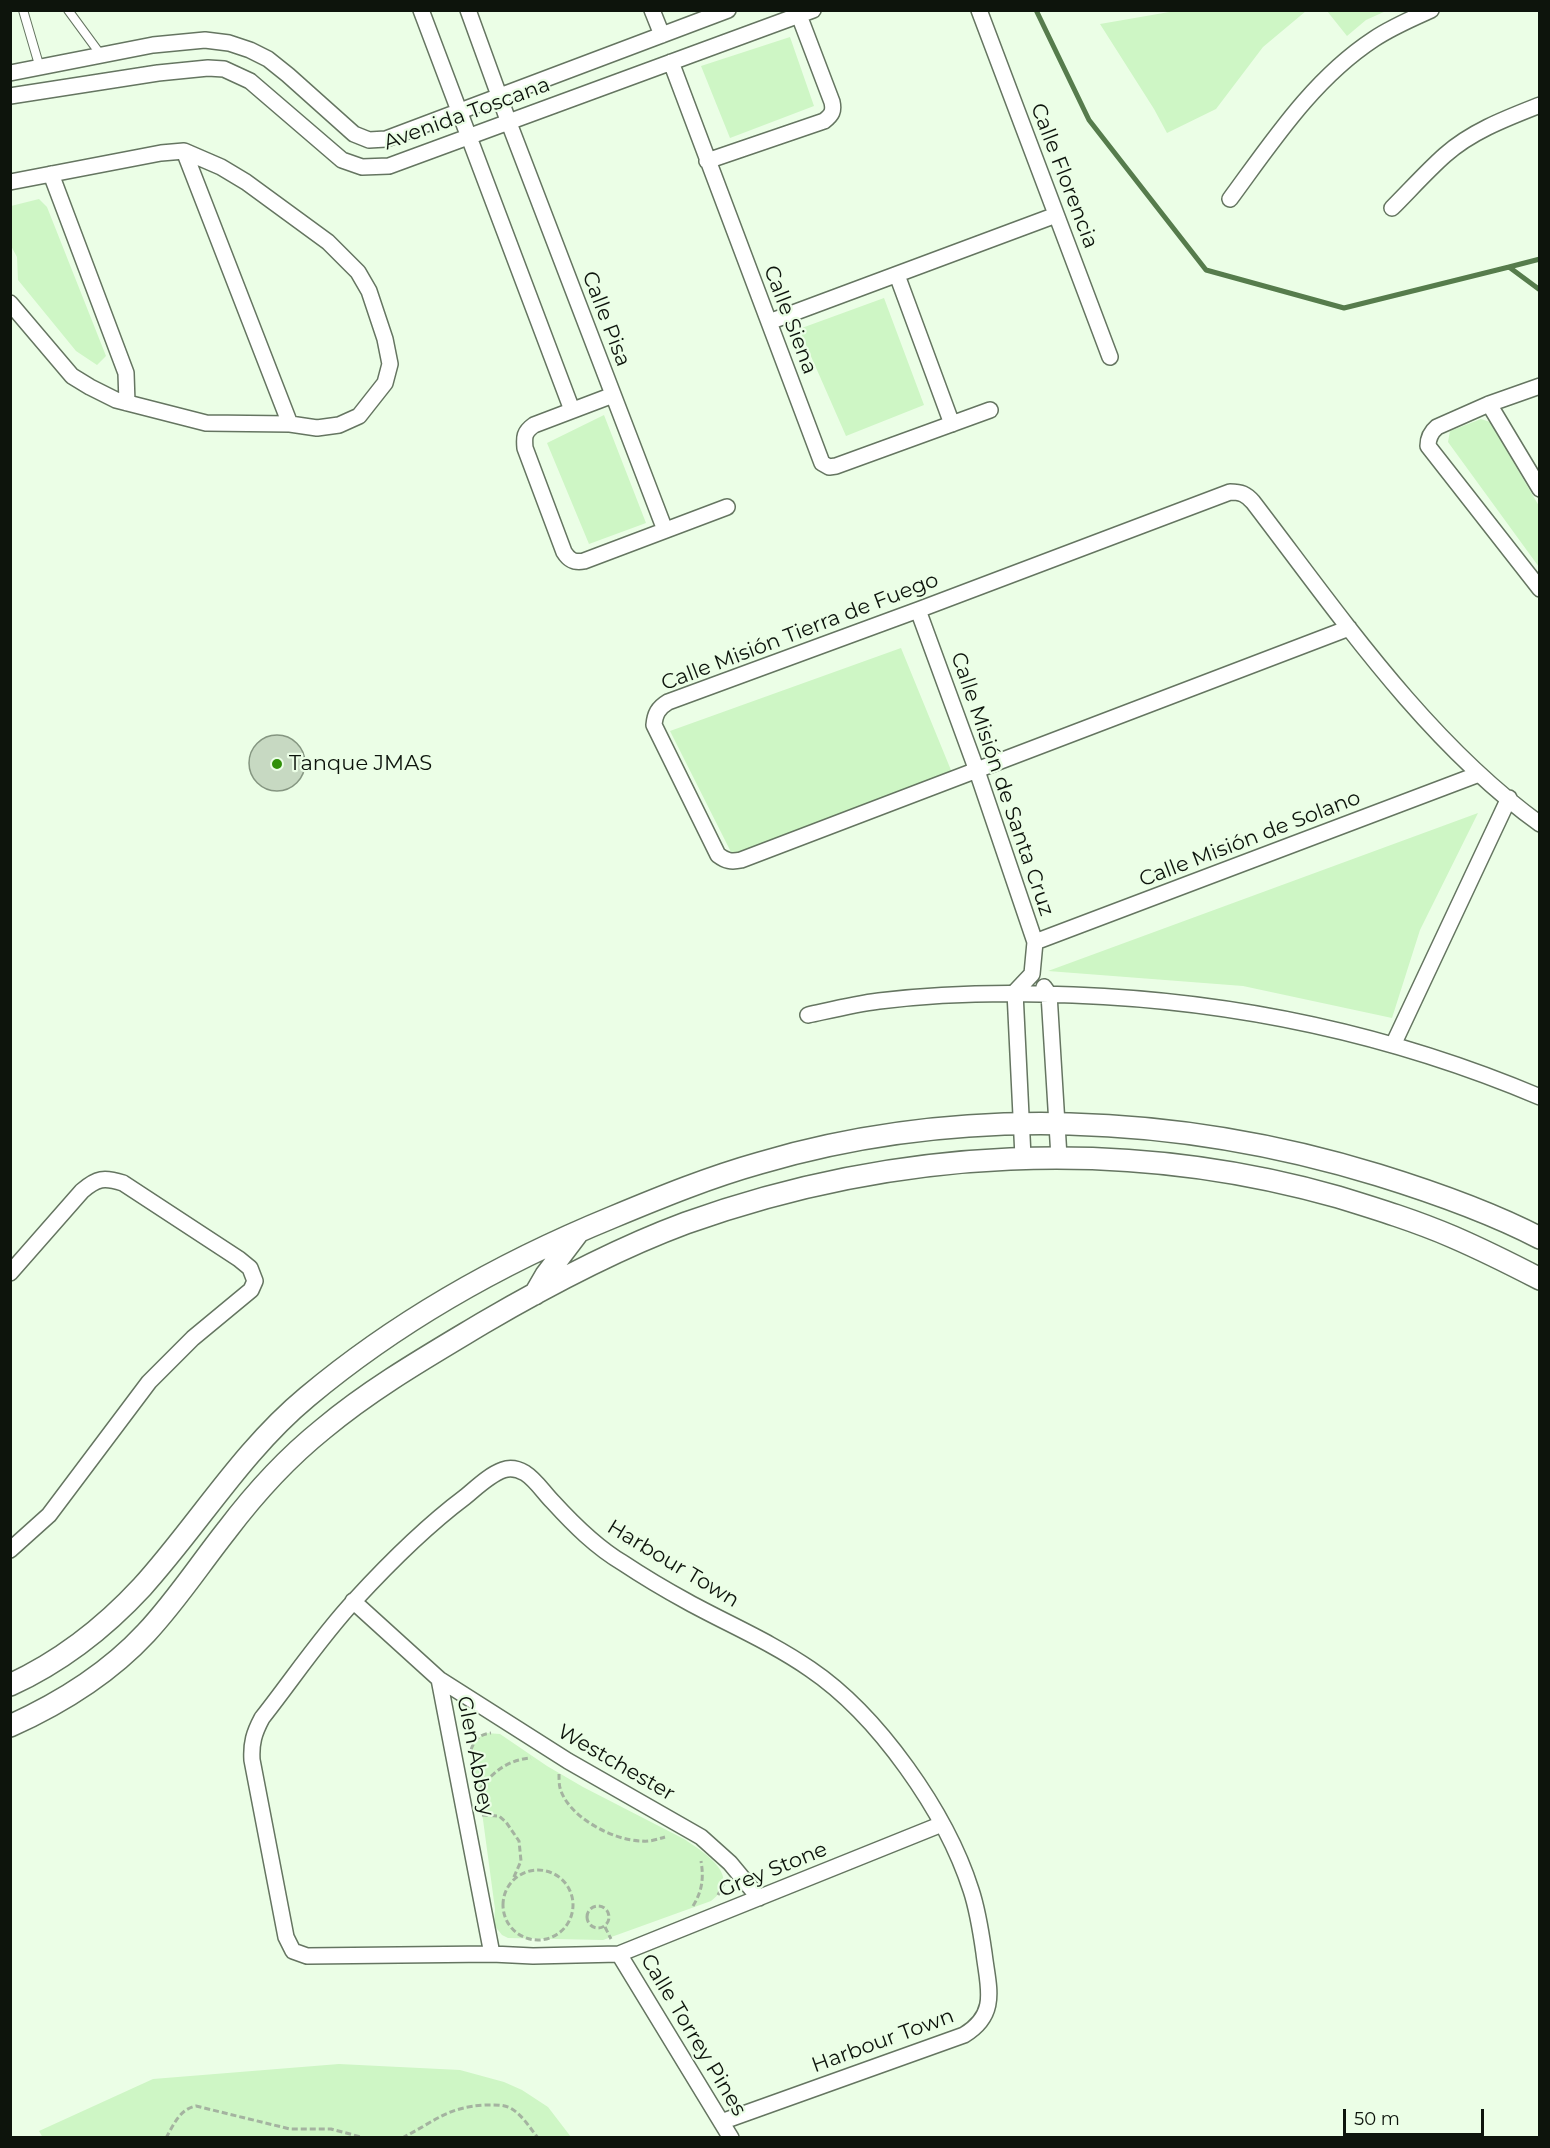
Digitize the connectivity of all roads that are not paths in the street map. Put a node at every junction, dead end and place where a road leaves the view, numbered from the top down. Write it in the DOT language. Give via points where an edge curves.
graph roads {
  1 [pos="23,10"];
  2 [pos="68,10"];
  3 [pos="421,10"];
  4 [pos="468,10"];
  5 [pos="652,10"];
  6 [pos="728,10"];
  7 [pos="813,10"];
  8 [pos="979,10"];
  9 [pos="1431,10"];
  10 [pos="798,13"];
  11 [pos="662,35"];
  12 [pos="205,40"];
  13 [pos="153,45"];
  14 [pos="102,56"];
  15 [pos="671,62"];
  16 [pos="40,68"];
  17 [pos="208,68"];
  18 [pos="10,73"];
  19 [pos="158,73"];
  20 [pos="10,96"];
  21 [pos="499,97"];
  22 [pos="1539,105"];
  23 [pos="459,112"];
  24 [pos="509,123"];
  25 [pos="469,138"];
  26 [pos="184,151"];
  27 [pos="707,161"];
  28 [pos="51,174"];
  29 [pos="10,182"];
  30 [pos="1230,199"];
  31 [pos="1392,208"];
  32 [pos="1056,215"];
  33 [pos="897,275"];
  34 [pos="10,303"];
  35 [pos="769,322"];
  36 [pos="1110,357"];
  37 [pos="1539,386"];
  38 [pos="613,395"];
  39 [pos="127,403"];
  40 [pos="1489,404"];
  41 [pos="572,410"];
  42 [pos="990,410"];
  43 [pos="290,424"];
  44 [pos="952,424"];
  45 [pos="1539,489"];
  46 [pos="727,507"];
  47 [pos="665,530"];
  48 [pos="1539,589"];
  49 [pos="918,610"];
  50 [pos="1349,628"];
  51 [pos="978,771"];
  52 [pos="1479,774"];
  53 [pos="1509,798"];
  54 [pos="1539,824"];
  55 [pos="1035,942"];
  56 [pos="1032,974"];
  57 [pos="1015,992"];
  58 [pos="1049,994"];
  59 [pos="808,1015"];
  60 [pos="1394,1045"];
  61 [pos="1539,1097"];
  62 [pos="1021,1124"];
  63 [pos="1057,1124"];
  64 [pos="1023,1157"];
  65 [pos="1059,1157"];
  66 [pos="579,1231"];
  67 [pos="1539,1238"];
  68 [pos="10,1273"];
  69 [pos="1539,1279"];
  70 [pos="535,1294"];
  71 [pos="10,1550"];
  72 [pos="353,1601"];
  73 [pos="439,1679"];
  74 [pos="10,1685"];
  75 [pos="10,1726"];
  76 [pos="942,1824"];
  77 [pos="759,1898"];
  78 [pos="492,1954"];
  79 [pos="619,1954"];
  80 [pos="721,2122"];
  81 [pos="730,2138"];
  1 -- 16 [label="lane"];
  2 -- 14 [label="lane"];
  3 -- 23 [label="street"];
  4 -- 21 [label="street"];
  5 -- 11 [label="street"];
  6 -- 11 [label="street, Avenida Toscana"];
  7 -- 10 [label="street, Avenida Toscana"];
  8 -- 32 [label="street, Calle Florencia"];
  9 -- 30 [label="street" via="1396,26 1352,55 1319,86 1286,123"];
  10 -- 15 [label="street, Avenida Toscana"];
  10 -- 27 [label="street" via="834,109 831,116"];
  11 -- 21 [label="street, Avenida Toscana"];
  12 -- 13 [label="street, Avenida Toscana"];
  12 -- 17 [label="street"];
  12 -- 23 [label="street, Avenida Toscana" via="229,43 268,59 354,134 369,140 386,139"];
  13 -- 14 [label="street, Avenida Toscana"];
  13 -- 19 [label="street"];
  14 -- 16 [label="street, Avenida Toscana"];
  15 -- 24 [label="street, Avenida Toscana"];
  15 -- 27 [label="street, Calle Siena"];
  16 -- 18 [label="street, Avenida Toscana"];
  17 -- 19 [label="street, Avenida Toscana"];
  17 -- 25 [label="street, Avenida Toscana" via="224,69 250,81 331,152 353,165 389,166"];
  19 -- 20 [label="street, Avenida Toscana"];
  21 -- 23 [label="street, Avenida Toscana"];
  21 -- 24 [label="street"];
  22 -- 31 [label="street" via="1505,119 1446,154"];
  23 -- 25 [label="street"];
  24 -- 25 [label="street, Avenida Toscana"];
  24 -- 38 [label="street, Calle Pisa"];
  25 -- 41 [label="street"];
  26 -- 28 [label="street"];
  26 -- 43 [label="street"];
  26 -- 43 [label="street" via="253,186 328,242 358,272 369,291 390,364 385,383 359,416 339,425 317,429"];
  27 -- 35 [label="street, Calle Siena"];
  28 -- 29 [label="street"];
  28 -- 39 [label="street" via="126,373"];
  32 -- 33 [label="street"];
  32 -- 36 [label="street, Calle Florencia"];
  33 -- 35 [label="street"];
  33 -- 44 [label="street"];
  34 -- 39 [label="street" via="72,376"];
  35 -- 44 [label="street, Calle Siena" via="822,463 829,467"];
  37 -- 40 [label="street"];
  38 -- 41 [label="street"];
  38 -- 47 [label="street, Calle Pisa"];
  39 -- 43 [label="street" via="206,423"];
  40 -- 45 [label="street"];
  40 -- 48 [label="street" via="1437,427 1428,446"];
  41 -- 47 [label="street" via="534,425 524,437 568,559 584,561"];
  42 -- 44 [label="street, Calle Siena"];
  46 -- 47 [label="street"];
  49 -- 50 [label="street, Calle Misión Tierra de Fuego" via="1230,492 1239,492 1253,502"];
  49 -- 51 [label="street, Calle Misión de Santa Cruz"];
  49 -- 51 [label="street, Calle Misión Tierra de Fuego" via="668,702 660,707 654,725 718,855 731,862"];
  50 -- 51 [label="street, Calle Misión Tierra de Fuego"];
  50 -- 52 [label="street, Calle Misión Tierra de Fuego" via="1425,718"];
  51 -- 55 [label="street, Calle Misión de Santa Cruz"];
  52 -- 53 [label="street, Calle Misión Tierra de Fuego"];
  52 -- 55 [label="street, Calle Misión de Solano"];
  53 -- 54 [label="street, Calle Misión Tierra de Fuego"];
  53 -- 60 [label="street"];
  55 -- 56 [label="street, Calle Misión de Santa Cruz"];
  56 -- 57 [label="street"];
  56 -- 58 [label="street"];
  57 -- 58 [label="street"];
  57 -- 59 [label="street" via="887,1000"];
  57 -- 62 [label="street"];
  58 -- 60 [label="street" via="1134,997 1245,1011"];
  58 -- 63 [label="street"];
  60 -- 61 [label="street"];
  62 -- 63 [label="main road"];
  62 -- 64 [label="street"];
  62 -- 66 [label="main road" via="910,1132 817,1149 672,1192"];
  63 -- 65 [label="street"];
  63 -- 67 [label="main road" via="1162,1129 1275,1147 1406,1184 1514,1224"];
  64 -- 65 [label="main road"];
  64 -- 70 [label="main road" via="896,1169 791,1191 683,1225"];
  65 -- 69 [label="main road" via="1215,1169 1309,1189 1452,1236"];
  66 -- 70 [label="main road"];
  66 -- 74 [label="main road" via="430,1307 340,1370 302,1401 254,1450 141,1588 104,1624 71,1650"];
  68 -- 71 [label="street" via="82,1191 95,1180 110,1179 123,1183 239,1259 250,1268 255,1281 251,1290 193,1338 149,1382 49,1515"];
  70 -- 75 [label="main road" via="396,1376 320,1431 262,1486 131,1648 92,1681"];
  72 -- 73 [label="street, Glen Abbey"];
  72 -- 76 [label="street, Harbour Town" via="455,1504 492,1476 514,1468 530,1477 596,1545 620,1562 790,1655 834,1687 878,1731"];
  72 -- 78 [label="street, Harbour Town" via="262,1718 251,1745 289,1945 293,1951 307,1956"];
  73 -- 77 [label="street, Westchester" via="563,1767 701,1837 730,1863"];
  73 -- 78 [label="street, Glen Abbey"];
  76 -- 77 [label="street, Grey Stone"];
  76 -- 80 [label="street, Harbour Town" via="971,1890 981,1927 989,2004 984,2018 964,2035"];
  77 -- 79 [label="street, Grey Stone"];
  78 -- 79 [label="street, Harbour Town"];
  79 -- 80 [label="street, Calle Torrey Pines"];
  80 -- 81 [label="street, Calle Torrey Pines"];
}
